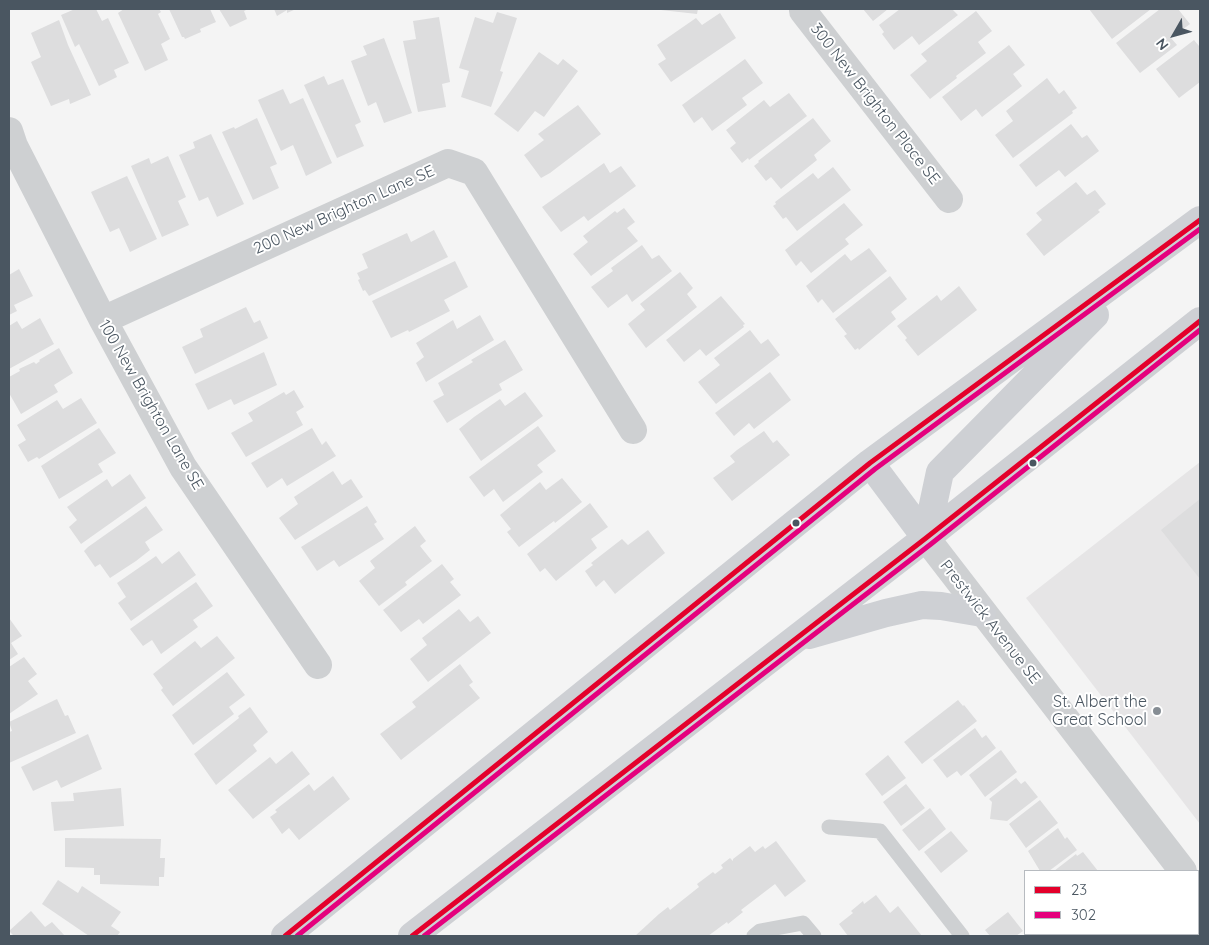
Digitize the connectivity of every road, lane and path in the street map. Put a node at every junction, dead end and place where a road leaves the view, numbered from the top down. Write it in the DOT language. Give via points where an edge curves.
graph roads {
  1 [pos="803,9"];
  2 [pos="9,131"];
  3 [pos="949,199"];
  4 [pos="1200,220"];
  5 [pos="1153,254"];
  6 [pos="103,320"];
  7 [pos="1200,321"];
  8 [pos="633,430"];
  9 [pos="870,463"];
  10 [pos="926,538"];
  11 [pos="982,613"];
  12 [pos="793,640"];
  13 [pos="318,665"];
  14 [pos="829,826"];
  15 [pos="1182,870"];
  16 [pos="285,936"];
  17 [pos="412,936"];
  18 [pos="754,936"];
  19 [pos="814,936"];
  20 [pos="962,936"];
  1 -- 3 [label="street, 300 New Brighton Place SE"];
  2 -- 6 [label="street, 100 New Brighton Lane SE"];
  4 -- 5 [label="main road"];
  5 -- 9 [label="main road"];
  5 -- 10 [label="main road" via="940,472"];
  6 -- 8 [label="street, 200 New Brighton Lane SE" via="448,163 474,172"];
  6 -- 13 [label="street, 100 New Brighton Lane SE" via="183,467"];
  7 -- 10 [label="main road"];
  9 -- 10 [label="main road"];
  9 -- 16 [label="main road"];
  10 -- 11 [label="street, Prestwick Avenue SE"];
  10 -- 12 [label="main road"];
  11 -- 12 [label="main road" via="922,605"];
  11 -- 15 [label="street, Prestwick Avenue SE"];
  12 -- 17 [label="main road"];
  14 -- 20 [label="lane" via="880,831"];
  18 -- 19 [label="lane" via="760,931 803,923"];
}
